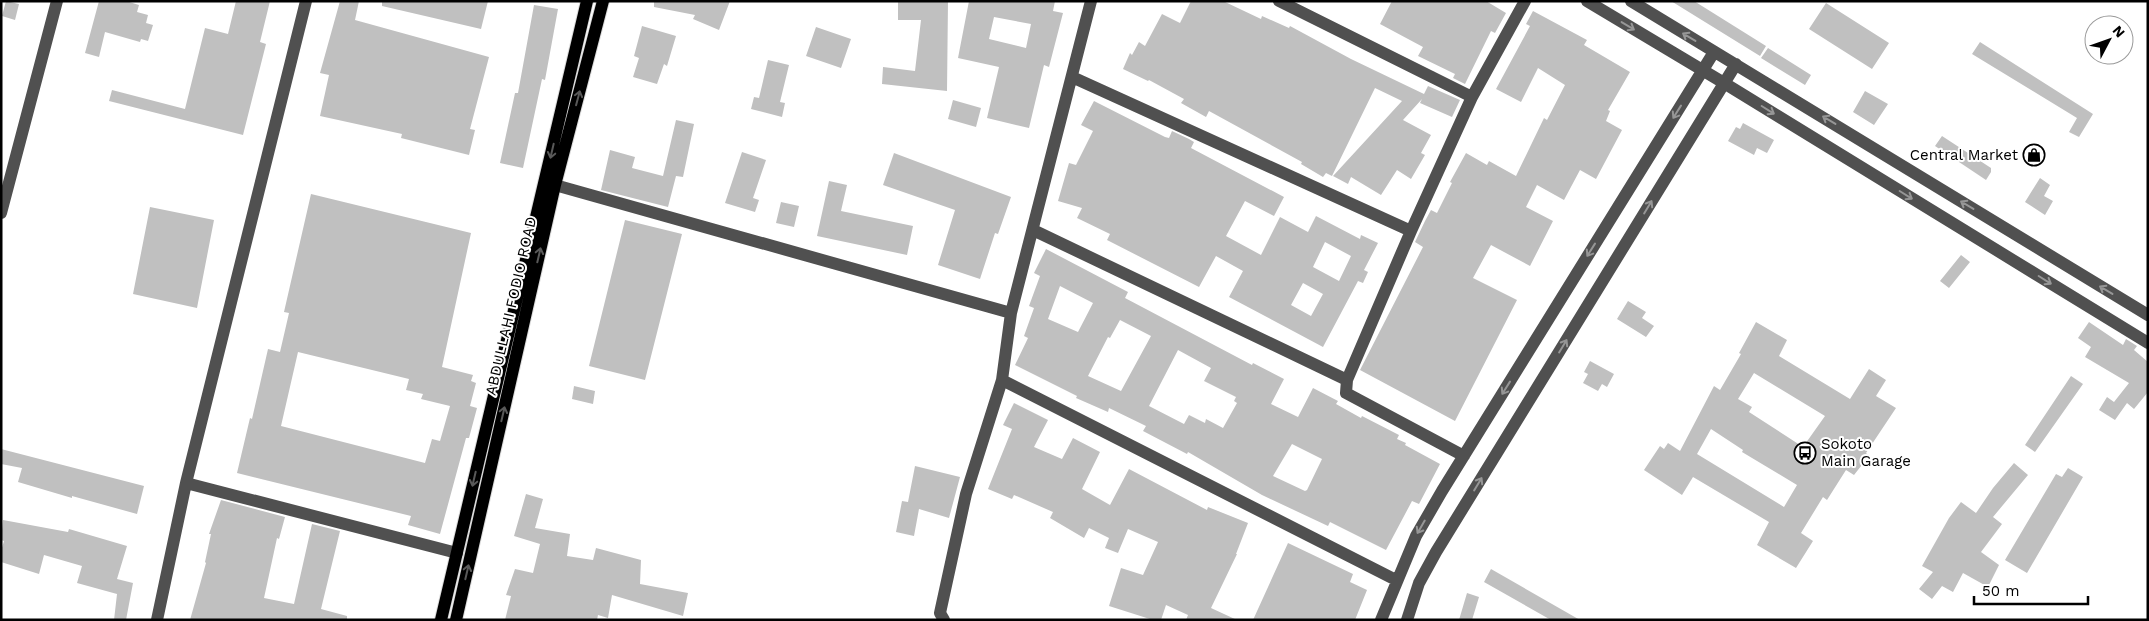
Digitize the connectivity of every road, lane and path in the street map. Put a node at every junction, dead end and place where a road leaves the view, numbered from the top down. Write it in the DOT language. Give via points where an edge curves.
graph roads {
  1 [pos="57,1"];
  2 [pos="306,1"];
  3 [pos="587,1"];
  4 [pos="603,1"];
  5 [pos="1091,1"];
  6 [pos="1281,1"];
  7 [pos="1525,1"];
  8 [pos="1586,1"];
  9 [pos="1631,1"];
  10 [pos="1714,52"];
  11 [pos="1736,64"];
  12 [pos="1703,71"];
  13 [pos="1072,76"];
  14 [pos="1724,83"];
  15 [pos="1472,97"];
  16 [pos="555,185"];
  17 [pos="2,209"];
  18 [pos="1033,230"];
  19 [pos="1411,231"];
  20 [pos="1011,313"];
  21 [pos="2148,315"];
  22 [pos="2148,343"];
  23 [pos="1002,380"];
  24 [pos="1347,380"];
  25 [pos="1464,456"];
  26 [pos="186,483"];
  27 [pos="457,553"];
  28 [pos="1396,580"];
  29 [pos="940,618"];
  30 [pos="157,620"];
  31 [pos="441,620"];
  32 [pos="456,620"];
  33 [pos="1381,620"];
  34 [pos="1407,620"];
  1 -- 17 [label="street"];
  2 -- 26 [label="street"];
  3 -- 27 [label="main road, ABDULLAHI FODIO ROAD, one-way"];
  16 -- 4 [label="main road, ABDULLAHI FODIO ROAD, one-way"];
  5 -- 13 [label="street"];
  6 -- 15 [label="street"];
  7 -- 15 [label="street"];
  8 -- 12 [label="street, one-way"];
  10 -- 9 [label="street, one-way"];
  10 -- 11 [label="street"];
  10 -- 12 [label="street"];
  11 -- 14 [label="street"];
  21 -- 11 [label="street, one-way"];
  12 -- 14 [label="street"];
  12 -- 25 [label="street, one-way"];
  13 -- 18 [label="street"];
  13 -- 19 [label="street"];
  14 -- 22 [label="street, one-way"];
  34 -- 14 [label="street, one-way" via="1419,583 1436,552"];
  15 -- 19 [label="street"];
  16 -- 20 [label="street"];
  32 -- 16 [label="main road, ABDULLAHI FODIO ROAD, one-way"];
  18 -- 20 [label="street"];
  18 -- 24 [label="street"];
  19 -- 24 [label="street"];
  20 -- 23 [label="street"];
  23 -- 28 [label="street"];
  23 -- 29 [label="street" via="966,494"];
  24 -- 25 [label="street" via="1346,393"];
  25 -- 28 [label="street, one-way" via="1416,536"];
  26 -- 27 [label="street"];
  26 -- 30 [label="street"];
  27 -- 31 [label="main road, ABDULLAHI FODIO ROAD"];
  28 -- 33 [label="street"];
}
